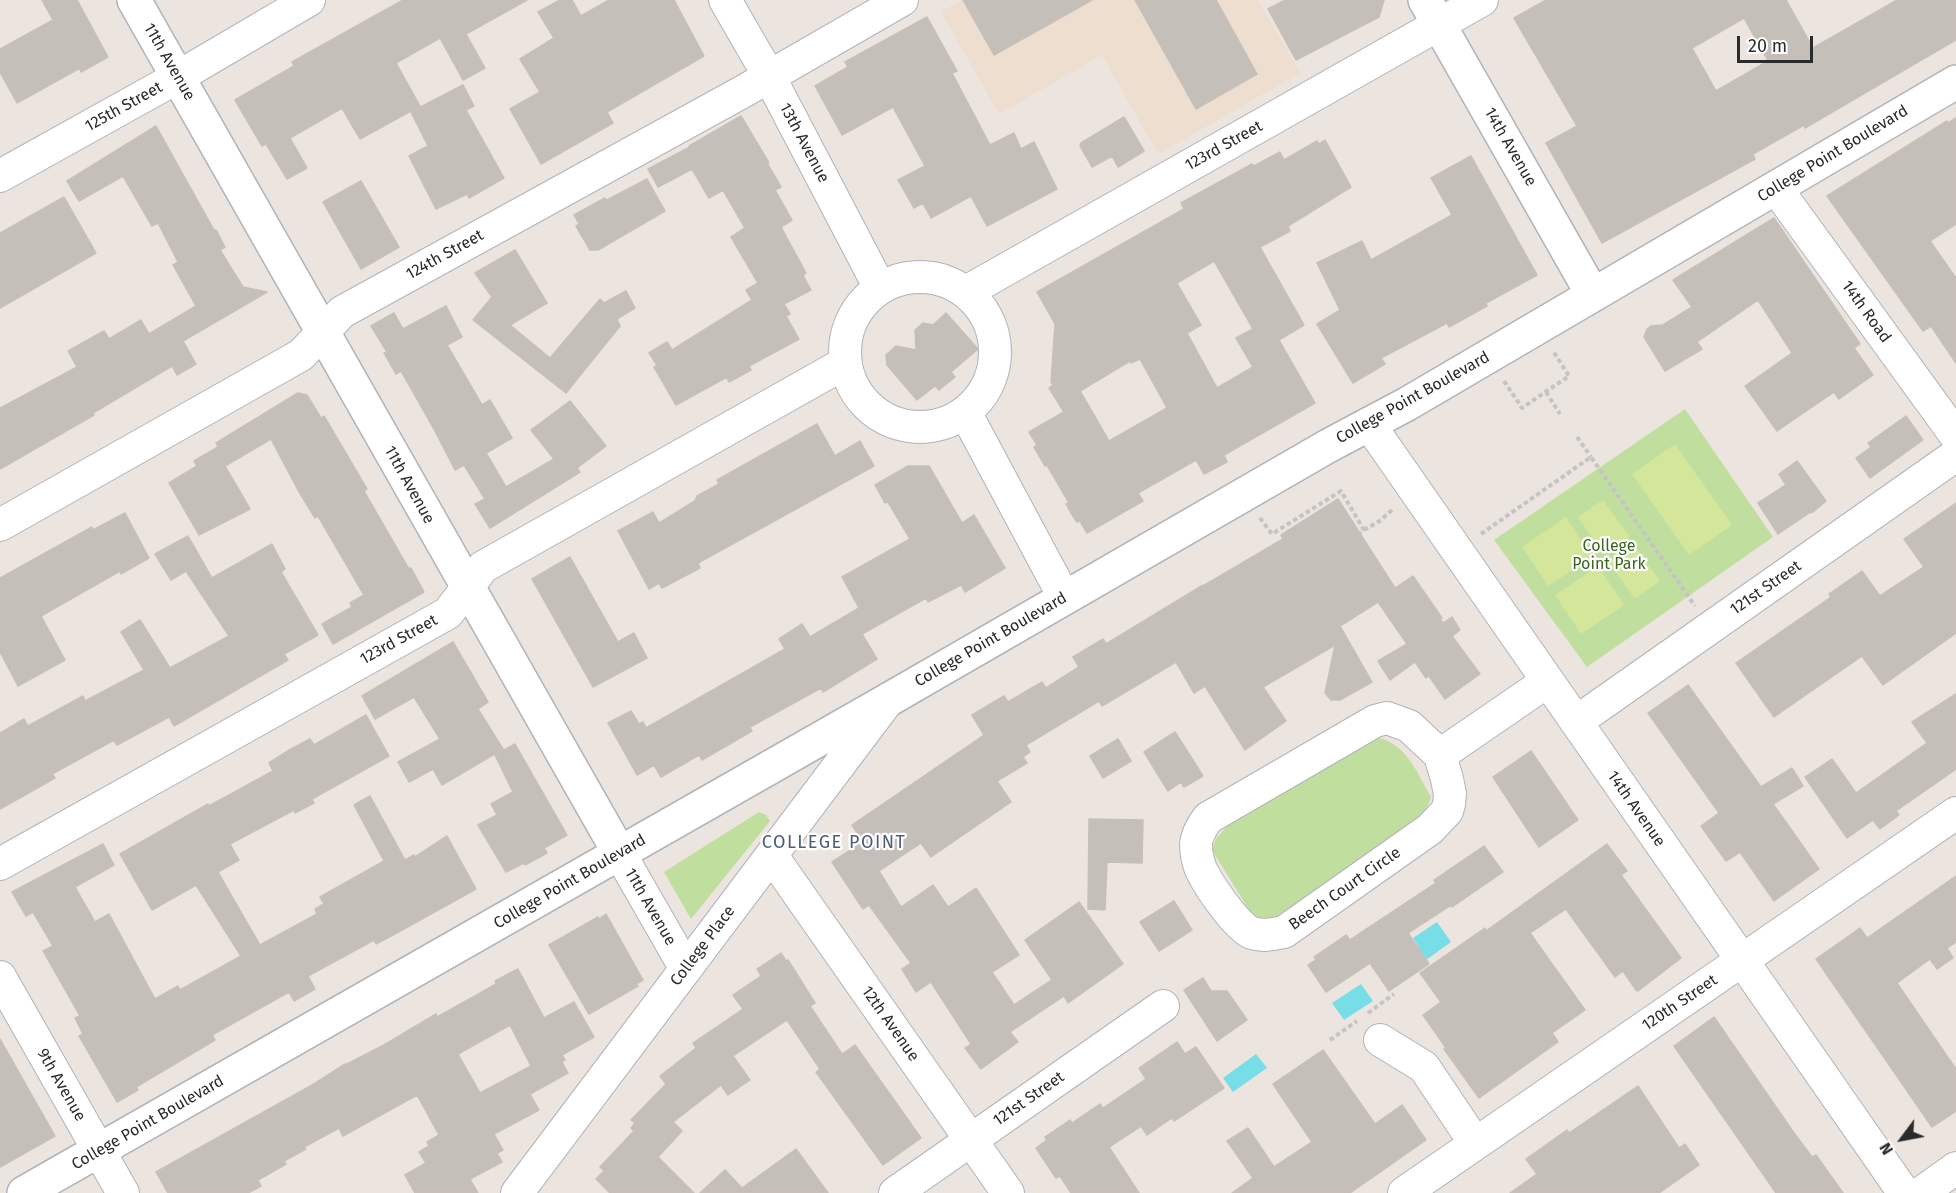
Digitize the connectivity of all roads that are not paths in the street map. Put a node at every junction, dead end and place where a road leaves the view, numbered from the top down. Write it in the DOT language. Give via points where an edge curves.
graph roads {
  1 [pos="134,0"];
  2 [pos="309,0"];
  3 [pos="725,0"];
  4 [pos="902,0"];
  5 [pos="1482,0"];
  6 [pos="1432,12"];
  7 [pos="769,76"];
  8 [pos="178,77"];
  9 [pos="1956,82"];
  10 [pos="0,176"];
  11 [pos="1776,188"];
  12 [pos="880,288"];
  13 [pos="966,292"];
  14 [pos="1593,295"];
  15 [pos="323,332"];
  16 [pos="845,363"];
  17 [pos="965,412"];
  18 [pos="1369,424"];
  19 [pos="1956,436"];
  20 [pos="1956,455"];
  21 [pos="0,525"];
  22 [pos="467,587"];
  23 [pos="1064,597"];
  24 [pos="1548,681"];
  25 [pos="890,699"];
  26 [pos="1576,722"];
  27 [pos="1440,755"];
  28 [pos="1956,813"];
  29 [pos="620,854"];
  30 [pos="772,856"];
  31 [pos="0,864"];
  32 [pos="1742,961"];
  33 [pos="686,969"];
  34 [pos="0,977"];
  35 [pos="1163,1006"];
  36 [pos="1380,1040"];
  37 [pos="972,1139"];
  38 [pos="1475,1143"];
  39 [pos="99,1151"];
  40 [pos="1956,1168"];
  41 [pos="24,1193"];
  42 [pos="123,1193"];
  43 [pos="517,1193"];
  44 [pos="895,1193"];
  45 [pos="1008,1193"];
  46 [pos="1404,1193"];
  47 [pos="1904,1193"];
  48 [pos="1921,1193"];
  1 -- 8 [label="street, 11th Avenue"];
  2 -- 8 [label="street, 125th Street"];
  3 -- 7 [label="street, 13th Avenue"];
  4 -- 7 [label="street, 124th Street"];
  5 -- 6 [label="street, 123rd Street"];
  6 -- 13 [label="street, 123rd Street"];
  6 -- 14 [label="street, 14th Avenue"];
  7 -- 12 [label="street, 13th Avenue"];
  7 -- 15 [label="street, 124th Street" via="342,312"];
  8 -- 10 [label="street, 125th Street"];
  8 -- 15 [label="street, 11th Avenue"];
  9 -- 11 [label="street, College Point Boulevard"];
  11 -- 14 [label="street, College Point Boulevard"];
  11 -- 19 [label="street, 14th Road"];
  12 -- 13 [label="street" via="911,276 928,276"];
  12 -- 16 [label="street" via="864,301 850,324"];
  13 -- 17 [label="street" via="988,319 995,338 996,358 984,392"];
  14 -- 18 [label="street, College Point Boulevard"];
  15 -- 21 [label="street, 124th Street" via="301,355"];
  15 -- 22 [label="street, 11th Avenue"];
  16 -- 17 [label="street" via="863,402 891,422 929,427 949,422"];
  16 -- 22 [label="street, 123rd Street" via="483,567"];
  17 -- 23 [label="street"];
  18 -- 23 [label="street, College Point Boulevard"];
  18 -- 24 [label="street, 14th Avenue"];
  20 -- 26 [label="street, 121st Street"];
  22 -- 29 [label="street, 11th Avenue"];
  22 -- 31 [label="street, 123rd Street" via="448,613"];
  23 -- 25 [label="street, College Point Boulevard"];
  24 -- 26 [label="street, 14th Avenue"];
  24 -- 27 [label="street"];
  25 -- 29 [label="street, College Point Boulevard"];
  25 -- 30 [label="street, College Place"];
  26 -- 32 [label="street, 14th Avenue"];
  27 -- 27 [label="street, Beech Court Circle" via="1408,726 1387,718 1376,721 1208,818 1196,845 1200,868 1242,928 1265,936 1284,932 1439,821 1447,811 1450,794"];
  28 -- 32 [label="street, 120th Street"];
  29 -- 33 [label="street, 11th Avenue"];
  29 -- 39 [label="street, College Point Boulevard"];
  30 -- 33 [label="street, College Place"];
  30 -- 37 [label="street, 12th Avenue"];
  32 -- 38 [label="street, 120th Street"];
  32 -- 47 [label="street, 14th Avenue"];
  33 -- 43 [label="street, College Place"];
  34 -- 39 [label="street, 9th Avenue"];
  35 -- 37 [label="street, 121st Street"];
  36 -- 38 [label="street" via="1424,1067"];
  37 -- 44 [label="street, 121st Street"];
  37 -- 45 [label="street, 12th Avenue"];
  38 -- 46 [label="street, 120th Street"];
  39 -- 41 [label="street, College Point Boulevard"];
  39 -- 42 [label="street, 9th Avenue"];
  40 -- 48 [label="street"];
}
